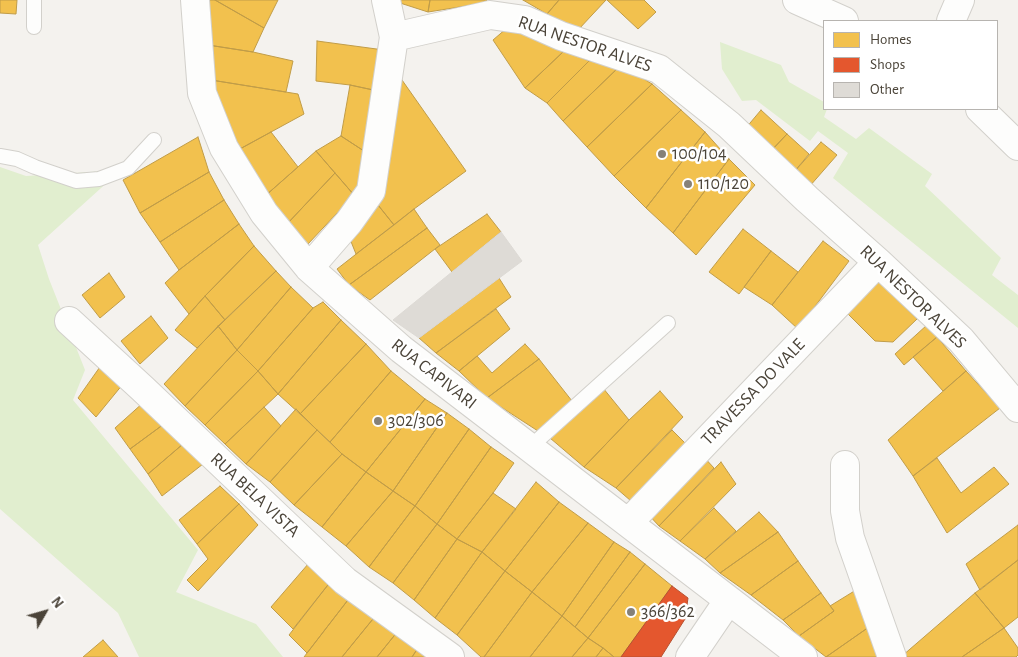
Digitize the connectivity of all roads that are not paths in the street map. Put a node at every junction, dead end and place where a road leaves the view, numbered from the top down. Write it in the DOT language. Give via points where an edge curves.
graph roads {
  1 [pos="34,0"];
  2 [pos="195,0"];
  3 [pos="386,0"];
  4 [pos="797,0"];
  5 [pos="960,0"];
  6 [pos="842,20"];
  7 [pos="951,20"];
  8 [pos="34,27"];
  9 [pos="394,37"];
  10 [pos="981,110"];
  11 [pos="154,140"];
  12 [pos="1018,146"];
  13 [pos="0,156"];
  14 [pos="878,262"];
  15 [pos="309,268"];
  16 [pos="69,321"];
  17 [pos="668,323"];
  18 [pos="1018,408"];
  19 [pos="529,448"];
  20 [pos="845,465"];
  21 [pos="628,523"];
  22 [pos="728,601"];
  23 [pos="450,657"];
  24 [pos="690,657"];
  25 [pos="803,657"];
  26 [pos="892,657"];
  1 -- 8 [label="lane"];
  2 -- 15 [label="street, RUA CAPIVARI" via="202,93 224,148 264,212"];
  3 -- 9 [label="street"];
  4 -- 6 [label="street"];
  5 -- 7 [label="street"];
  9 -- 14 [label="street, RUA NESTOR ALVES" via="490,15 525,20 561,36 659,69 729,125"];
  9 -- 15 [label="street" via="371,191"];
  10 -- 12 [label="street"];
  11 -- 13 [label="lane" via="128,168 99,179 76,181"];
  14 -- 18 [label="street, RUA NESTOR ALVES" via="960,340"];
  14 -- 21 [label="street, TRAVESSA DO VALE"];
  15 -- 19 [label="street, RUA CAPIVARI" via="401,349"];
  16 -- 23 [label="street, RUA BELA VISTA" via="345,581"];
  17 -- 19 [label="lane"];
  19 -- 21 [label="street, RUA CAPIVARI"];
  20 -- 26 [label="street" via="845,511 850,538"];
  21 -- 22 [label="street, RUA CAPIVARI"];
  22 -- 24 [label="street"];
  22 -- 25 [label="street, RUA CAPIVARI"];
}
